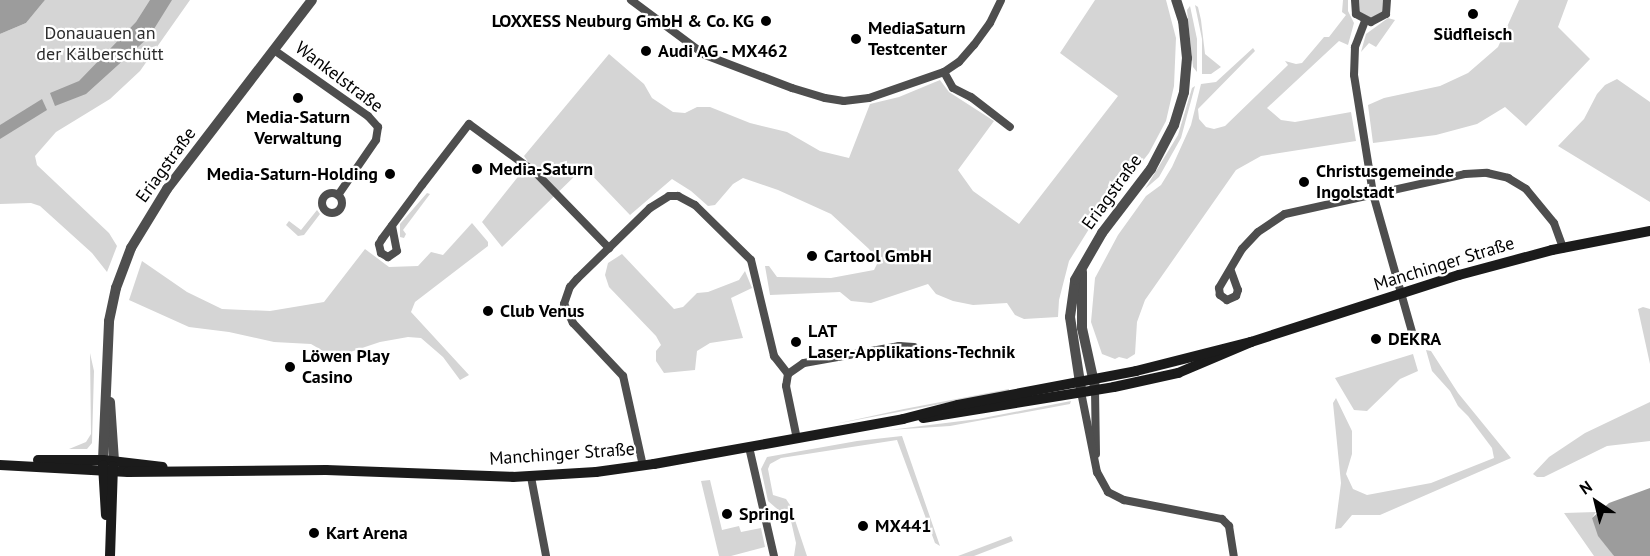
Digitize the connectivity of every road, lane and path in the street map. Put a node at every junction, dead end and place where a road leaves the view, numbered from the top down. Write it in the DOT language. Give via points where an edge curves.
graph roads {
  1 [pos="312,0"];
  2 [pos="631,0"];
  3 [pos="1001,0"];
  4 [pos="1176,0"];
  5 [pos="1355,0"];
  6 [pos="1388,0"];
  7 [pos="1365,21"];
  8 [pos="274,50"];
  9 [pos="944,72"];
  10 [pos="1010,127"];
  11 [pos="1373,194"];
  12 [pos="338,195"];
  13 [pos="392,226"];
  14 [pos="1650,231"];
  15 [pos="609,248"];
  16 [pos="1563,248"];
  17 [pos="1082,266"];
  18 [pos="1231,271"];
  19 [pos="1400,293"];
  20 [pos="1415,342"];
  21 [pos="914,347"];
  22 [pos="788,374"];
  23 [pos="1095,385"];
  24 [pos="1080,387"];
  25 [pos="797,439"];
  26 [pos="749,447"];
  27 [pos="1096,463"];
  28 [pos="1,465"];
  29 [pos="108,466"];
  30 [pos="643,466"];
  31 [pos="531,477"];
  32 [pos="110,555"];
  33 [pos="546,556"];
  34 [pos="774,556"];
  35 [pos="1234,556"];
  1 -- 8 [label="street, Eriagstraße"];
  2 -- 9 [label="street" via="705,55 825,98 869,98"];
  3 -- 9 [label="street" via="974,45"];
  4 -- 17 [label="street, Eriagstraße" via="1186,38 1186,77 1169,139"];
  5 -- 7 [label="street" via="1356,14"];
  6 -- 7 [label="street" via="1388,10 1382,19"];
  7 -- 11 [label="street" via="1355,47 1354,75"];
  8 -- 12 [label="street, Wankelstraße" via="378,127 376,140"];
  8 -- 29 [label="street, Eriagstraße" via="167,189 138,235 116,288 106,342"];
  9 -- 10 [label="street" via="953,88"];
  11 -- 16 [label="street" via="1465,174 1487,173 1508,178 1541,204 1554,223"];
  11 -- 18 [label="street" via="1298,210 1275,219 1249,240"];
  11 -- 19 [label="street"];
  13 -- 15 [label="street" via="469,124 536,173"];
  14 -- 16 [label="main road, Manchinger Straße"];
  15 -- 22 [label="street" via="662,199 678,196 695,204 751,260 774,356"];
  15 -- 30 [label="street" via="570,287 564,304 573,322 623,376"];
  16 -- 19 [label="main road, Manchinger Straße"];
  17 -- 23 [label="street" via="1082,328"];
  17 -- 24 [label="street, Eriagstraße" via="1075,280 1070,317"];
  19 -- 20 [label="street"];
  19 -- 23 [label="main road, Manchinger Straße" via="1251,342"];
  21 -- 22 [label="street" via="899,346 804,363"];
  22 -- 25 [label="street" via="786,386"];
  23 -- 24 [label="main road"];
  23 -- 27 [label="street"];
  24 -- 25 [label="main road, Manchinger Straße" via="935,410"];
  24 -- 27 [label="street"];
  25 -- 26 [label="main road, Manchinger Straße"];
  26 -- 30 [label="main road, Manchinger Straße"];
  26 -- 34 [label="street"];
  27 -- 35 [label="street" via="1104,487 1116,498 1224,520 1230,529"];
  28 -- 29 [label="main road, Manchinger Straße"];
  29 -- 31 [label="main road, Manchinger Straße"];
  29 -- 32 [label="main road"];
  30 -- 31 [label="main road, Manchinger Straße"];
  31 -- 33 [label="street"];
}
